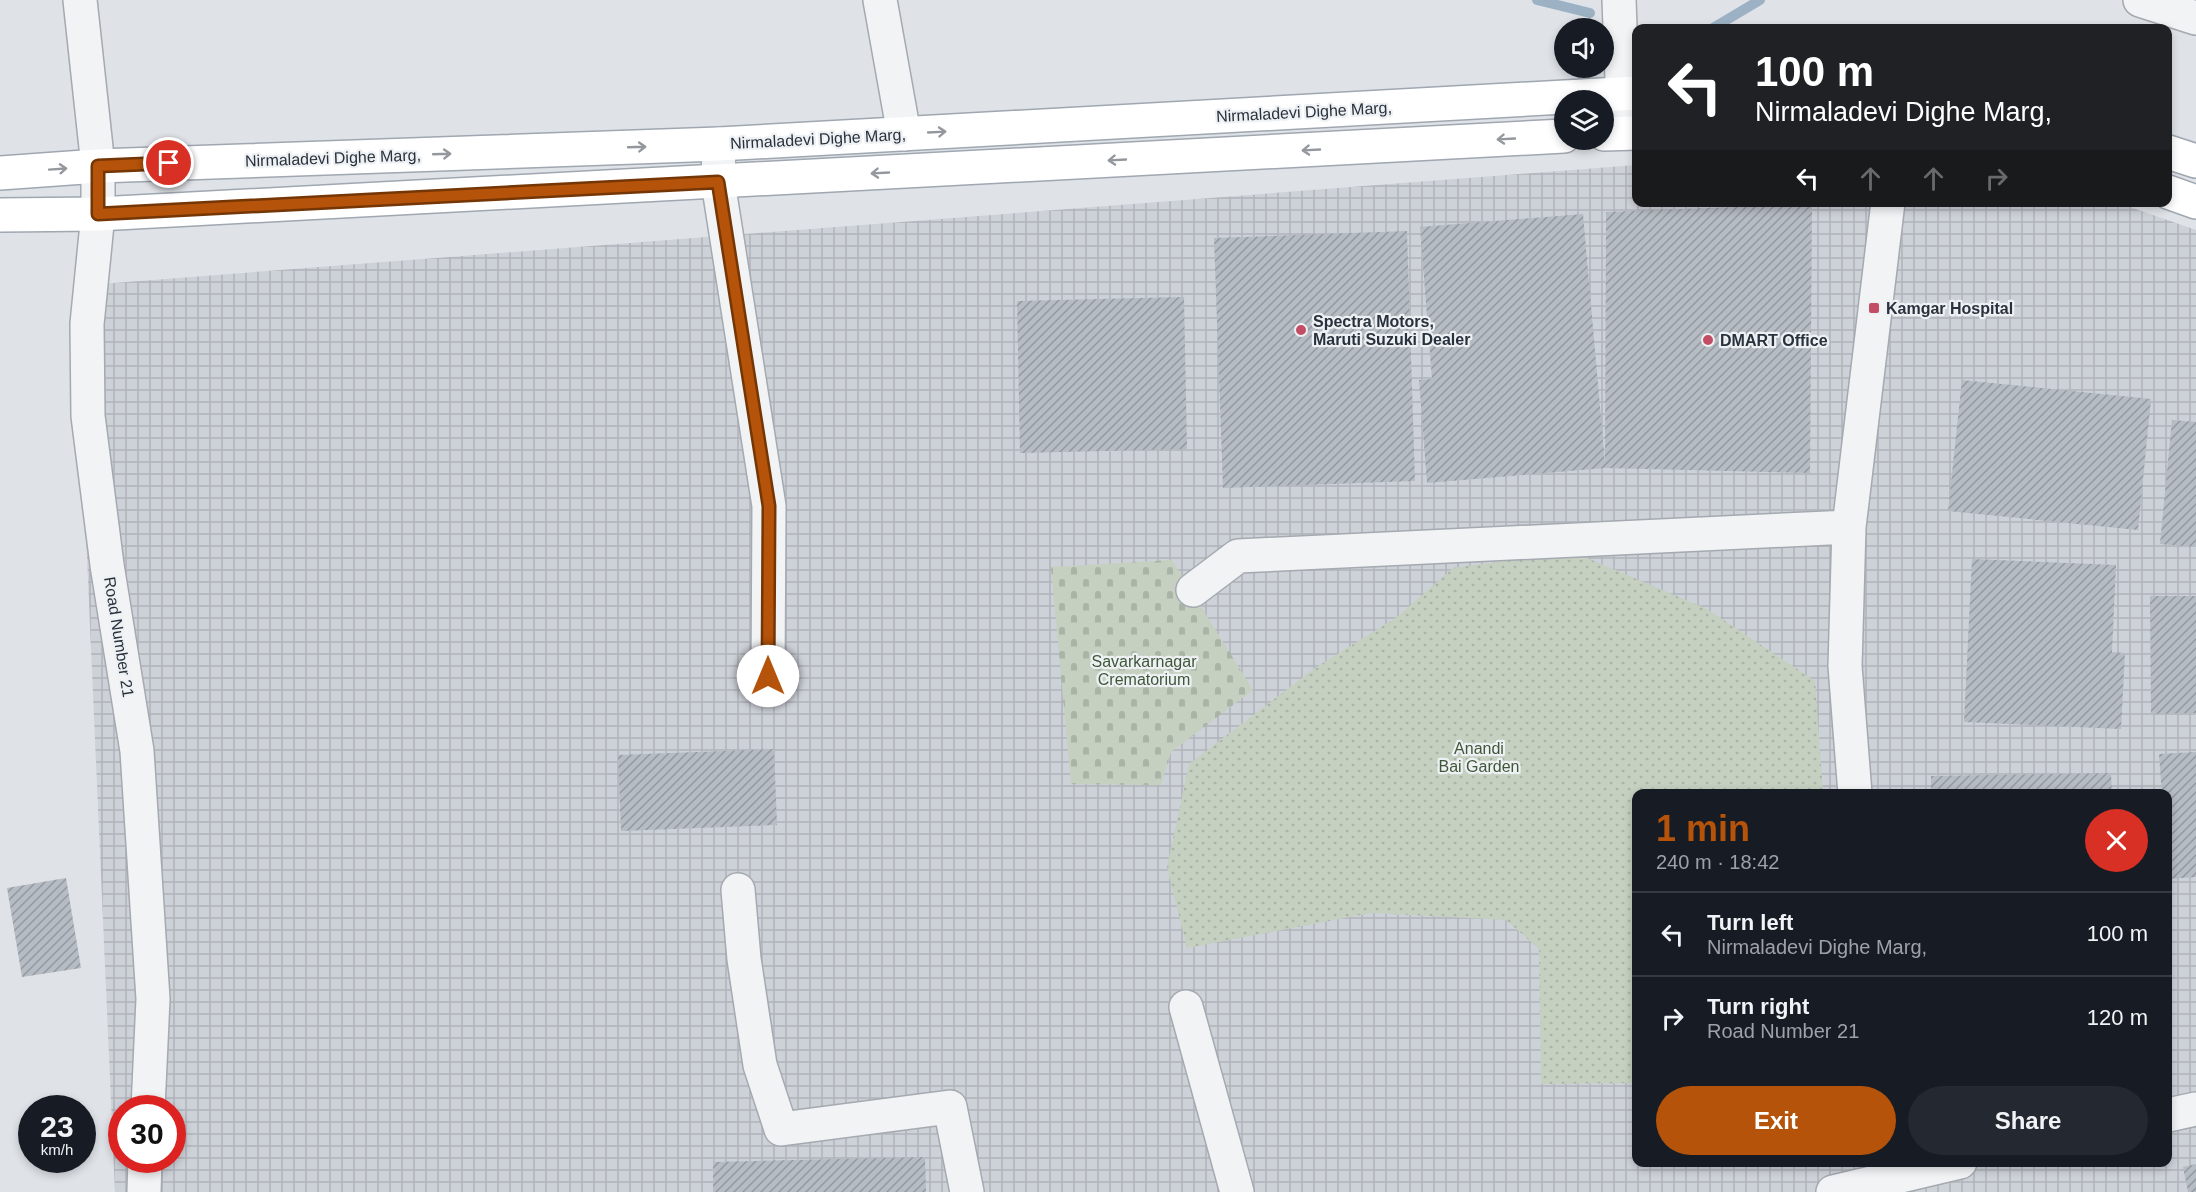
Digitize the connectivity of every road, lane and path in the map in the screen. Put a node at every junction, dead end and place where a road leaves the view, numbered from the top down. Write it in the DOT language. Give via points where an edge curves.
graph roads {
  1 [pos="80,0"];
  2 [pos="880,0"];
  3 [pos="1619,0"];
  4 [pos="2140,0"];
  5 [pos="2196,18"];
  6 [pos="1630,94"];
  7 [pos="1621,133"];
  8 [pos="904,134"];
  9 [pos="1554,137"];
  10 [pos="719,144"];
  11 [pos="2172,153"];
  12 [pos="2196,161"];
  13 [pos="98,166"];
  14 [pos="0,173"];
  15 [pos="718,182"];
  16 [pos="2172,193"];
  17 [pos="2196,202"];
  18 [pos="1887,207"];
  19 [pos="98,214"];
  20 [pos="0,215"];
  21 [pos="1849,526"];
  22 [pos="1193,590"];
  23 [pos="768,676"];
  24 [pos="1855,789"];
  25 [pos="738,890"];
  26 [pos="1186,1006"];
  27 [pos="149,1095"];
  28 [pos="2196,1109"];
  29 [pos="2172,1114"];
  30 [pos="1937,1167"];
  31 [pos="145,1173"];
  32 [pos="1887,1178"];
  33 [pos="144,1192"];
  34 [pos="967,1192"];
  35 [pos="1237,1192"];
  36 [pos="1833,1192"];
  1 -- 13 [label="street, Road Number 21"];
  2 -- 8 [label="street"];
  3 -- 6 [label="street"];
  4 -- 5 [label="street"];
  6 -- 7 [label="street"];
  8 -- 6 [label="main road, Nirmaladevi Dighe Marg,, one-way"];
  8 -- 10 [label="main road, Nirmaladevi Dighe Marg,"];
  9 -- 15 [label="main road, one-way"];
  13 -- 10 [label="main road, Nirmaladevi Dighe Marg,, one-way"];
  10 -- 15 [label="street"];
  11 -- 12 [label="main road"];
  14 -- 13 [label="main road, Nirmaladevi Dighe Marg,, one-way"];
  13 -- 19 [label="street, Road Number 21"];
  15 -- 19 [label="main road"];
  15 -- 23 [label="street" via="769,506"];
  16 -- 17 [label="main road"];
  18 -- 21 [label="street"];
  19 -- 20 [label="main road"];
  19 -- 27 [label="street, Road Number 21" via="87,324 88,416 137,751 153,999"];
  21 -- 22 [label="street" via="1238,556"];
  21 -- 24 [label="street" via="1845,666"];
  25 -- 34 [label="street" via="760,1065 781,1129 950,1107"];
  26 -- 35 [label="street"];
  28 -- 29 [label="street"];
  30 -- 32 [label="street"];
  31 -- 33 [label="street"];
  32 -- 36 [label="street"];
}
